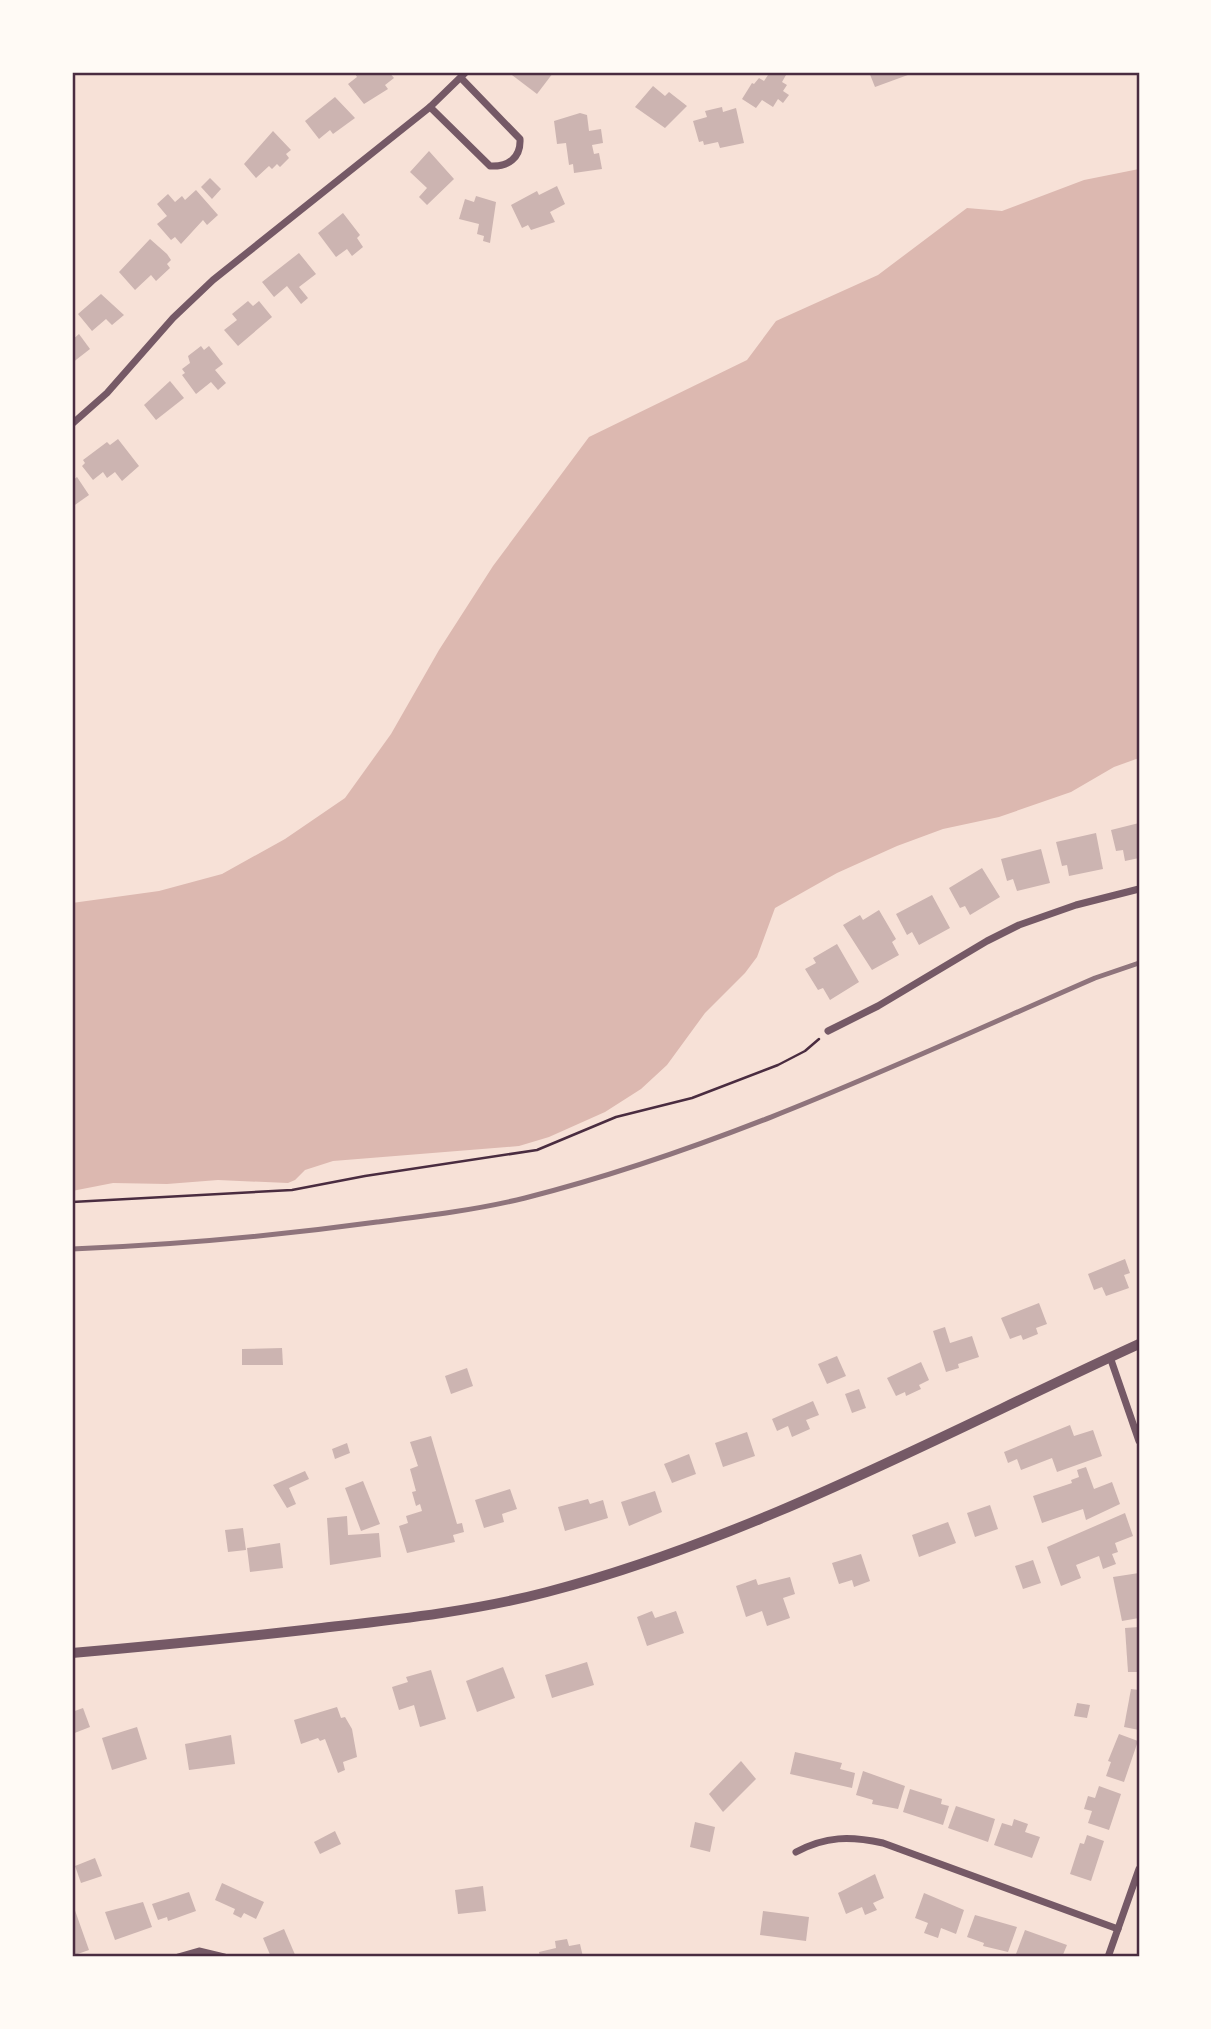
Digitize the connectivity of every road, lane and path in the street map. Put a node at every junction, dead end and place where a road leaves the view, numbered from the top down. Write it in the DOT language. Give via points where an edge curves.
graph roads {
  1 [pos="464,75"];
  2 [pos="430,107"];
  3 [pos="72,424"];
  4 [pos="1139,889"];
  5 [pos="828,1031"];
  6 [pos="72,1202"];
  7 [pos="1139,1344"];
  8 [pos="1110,1357"];
  9 [pos="1139,1441"];
  10 [pos="72,1653"];
  11 [pos="796,1852"];
  12 [pos="1139,1869"];
  13 [pos="1118,1928"];
  14 [pos="178,1957"];
  15 [pos="224,1957"];
  16 [pos="1108,1957"];
  1 -- 2 [label="street"];
  1 -- 2 [label="street" via="520,139 517,156 510,163 490,166"];
  2 -- 3 [label="street" via="213,280"];
  4 -- 5 [label="street" via="1019,925"];
  5 -- 6 [label="path" via="805,1051 778,1065 692,1098 616,1117 537,1150 292,1190"];
  7 -- 8 [label="street"];
  8 -- 9 [label="street"];
  8 -- 10 [label="street" via="796,1502 605,1576 518,1600 412,1618"];
  11 -- 13 [label="street" via="842,1837 883,1843"];
  12 -- 13 [label="street"];
  13 -- 16 [label="street"];
  14 -- 15 [label="street" via="199,1951"];
}
